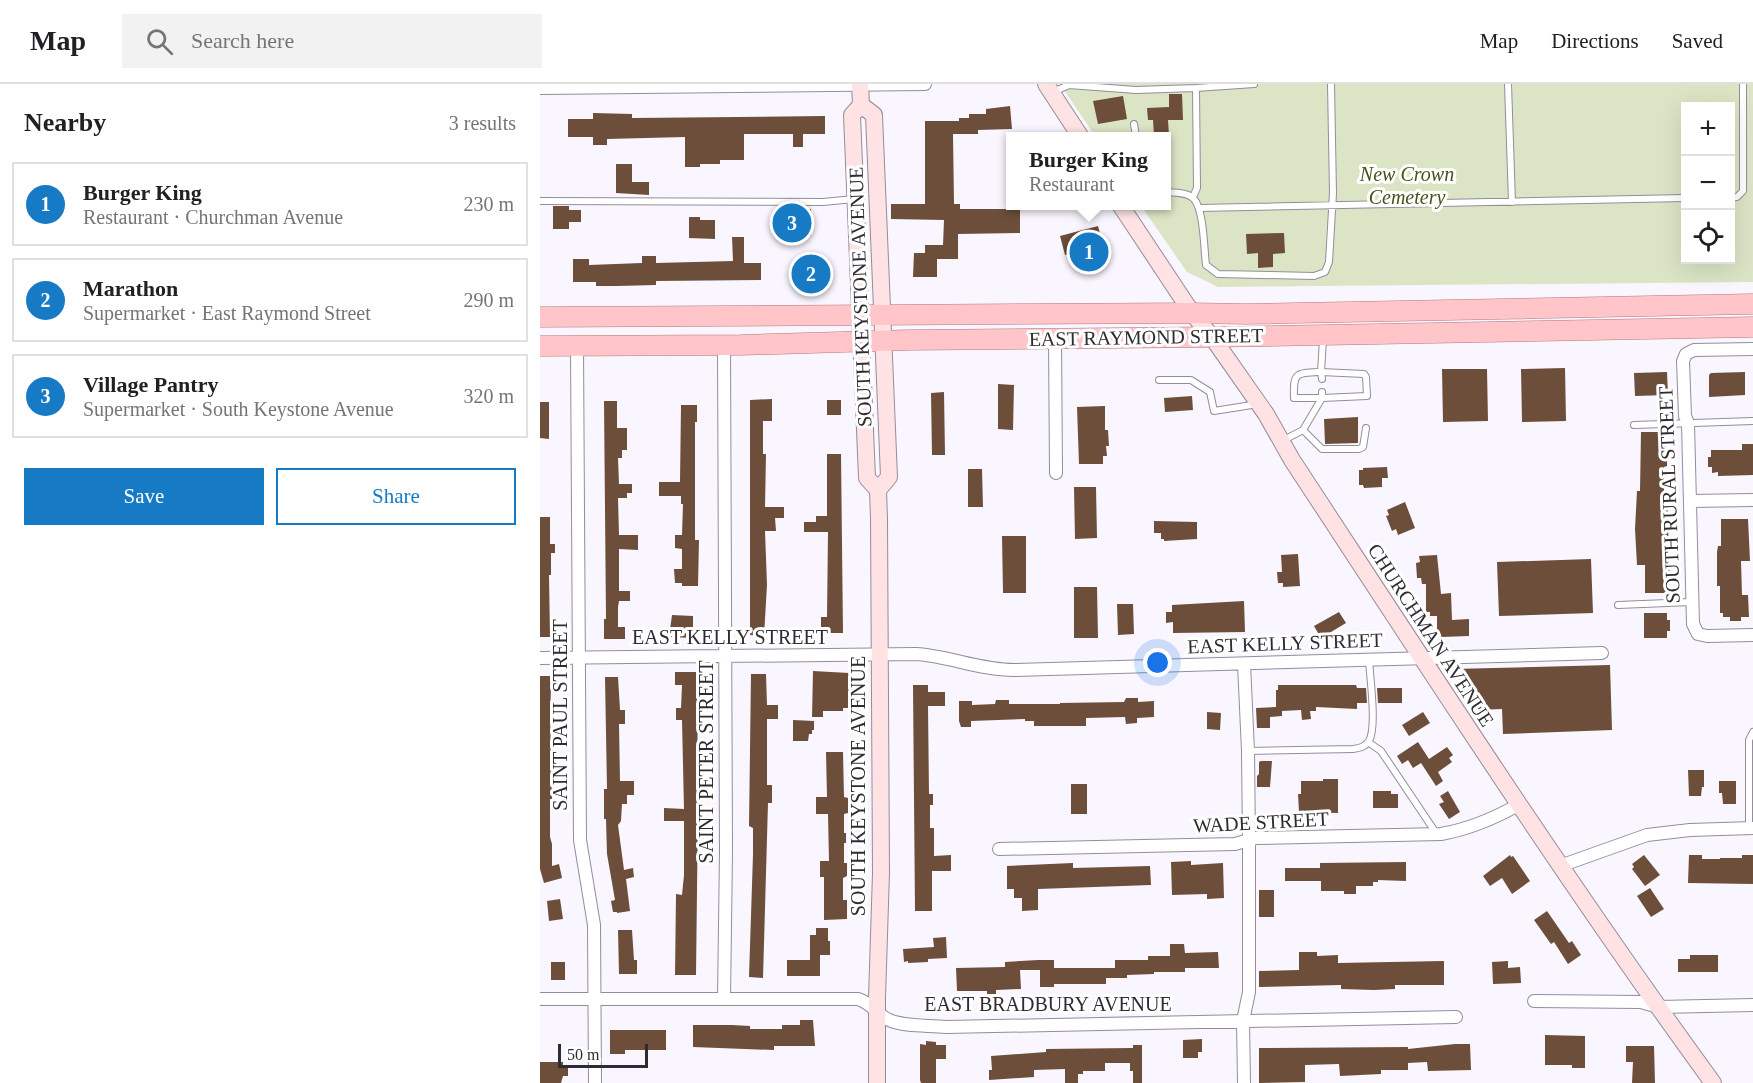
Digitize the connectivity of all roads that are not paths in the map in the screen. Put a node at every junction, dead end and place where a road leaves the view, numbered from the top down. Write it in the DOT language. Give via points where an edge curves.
graph roads {
  1 [pos="860,84"];
  2 [pos="925,84"];
  3 [pos="1254,84"];
  4 [pos="1331,84"];
  5 [pos="1508,84"];
  6 [pos="1743,84"];
  7 [pos="1069,85"];
  8 [pos="1219,85"];
  9 [pos="540,88"];
  10 [pos="1049,88"];
  11 [pos="1196,88"];
  12 [pos="861,105"];
  13 [pos="1134,124"];
  14 [pos="1073,132"];
  15 [pos="1135,132"];
  16 [pos="1171,192"];
  17 [pos="1193,197"];
  18 [pos="1735,197"];
  19 [pos="1681,198"];
  20 [pos="855,199"];
  21 [pos="540,201"];
  22 [pos="1512,202"];
  23 [pos="1331,206"];
  24 [pos="1199,208"];
  25 [pos="1124,210"];
  26 [pos="1753,304"];
  27 [pos="1192,312"];
  28 [pos="860,314"];
  29 [pos="882,314"];
  30 [pos="540,317"];
  31 [pos="1753,327"];
  32 [pos="1323,335"];
  33 [pos="1212,337"];
  34 [pos="1055,338"];
  35 [pos="883,341"];
  36 [pos="861,342"];
  37 [pos="724,345"];
  38 [pos="540,346"];
  39 [pos="577,346"];
  40 [pos="1753,349"];
  41 [pos="1322,376"];
  42 [pos="1159,380"];
  43 [pos="1322,395"];
  44 [pos="1259,404"];
  45 [pos="1753,421"];
  46 [pos="1688,423"];
  47 [pos="1634,425"];
  48 [pos="1366,428"];
  49 [pos="1303,430"];
  50 [pos="1281,441"];
  51 [pos="1056,473"];
  52 [pos="878,490"];
  53 [pos="1753,500"];
  54 [pos="1690,501"];
  55 [pos="1693,602"];
  56 [pos="1618,604"];
  57 [pos="1753,635"];
  58 [pos="1602,653"];
  59 [pos="880,655"];
  60 [pos="726,656"];
  61 [pos="579,657"];
  62 [pos="540,658"];
  63 [pos="1421,658"];
  64 [pos="1368,660"];
  65 [pos="1244,664"];
  66 [pos="1753,732"];
  67 [pos="1368,742"];
  68 [pos="1248,751"];
  69 [pos="1518,805"];
  70 [pos="1751,828"];
  71 [pos="1437,834"];
  72 [pos="1249,842"];
  73 [pos="999,849"];
  74 [pos="1560,866"];
  75 [pos="540,999"];
  76 [pos="594,999"];
  77 [pos="724,999"];
  78 [pos="1534,1001"];
  79 [pos="1753,1005"];
  80 [pos="1658,1007"];
  81 [pos="877,1011"];
  82 [pos="1456,1017"];
  83 [pos="1243,1021"];
  84 [pos="595,1083"];
  85 [pos="877,1083"];
  86 [pos="1244,1083"];
  87 [pos="1713,1083"];
  1 -- 2 [label="street"];
  1 -- 9 [label="street"];
  1 -- 12 [label="main road, SOUTH KEYSTONE AVENUE"];
  3 -- 8 [label="lane"];
  4 -- 23 [label="lane"];
  5 -- 22 [label="lane"];
  6 -- 18 [label="lane" via="1743,190"];
  7 -- 10 [label="lane"];
  7 -- 11 [label="lane" via="1136,90"];
  8 -- 11 [label="lane"];
  10 -- 14 [label="main road"];
  11 -- 17 [label="lane" via="1197,188"];
  12 -- 20 [label="main road, SOUTH KEYSTONE AVENUE" via="852,115"];
  12 -- 29 [label="main road, SOUTH KEYSTONE AVENUE" via="874,115"];
  13 -- 15 [label="lane"];
  16 -- 17 [label="lane"];
  17 -- 24 [label="lane"];
  19 -- 22 [label="lane"];
  20 -- 21 [label="lane"];
  20 -- 28 [label="main road, SOUTH KEYSTONE AVENUE"];
  22 -- 23 [label="lane"];
  23 -- 24 [label="lane"];
  23 -- 24 [label="lane" via="1329,262 1325,272 1314,276 1218,274 1206,265"];
  25 -- 27 [label="main road, CHURCHMAN AVENUE"];
  26 -- 27 [label="main road, EAST RAYMOND STREET"];
  27 -- 29 [label="main road, EAST RAYMOND STREET"];
  27 -- 33 [label="main road, CHURCHMAN AVENUE"];
  28 -- 29 [label="main road, EAST RAYMOND STREET"];
  28 -- 30 [label="main road, EAST RAYMOND STREET"];
  28 -- 36 [label="main road, SOUTH KEYSTONE AVENUE"];
  29 -- 35 [label="main road, SOUTH KEYSTONE AVENUE"];
  31 -- 32 [label="main road, EAST RAYMOND STREET"];
  32 -- 33 [label="main road, EAST RAYMOND STREET"];
  32 -- 41 [label="lane"];
  33 -- 34 [label="main road, EAST RAYMOND STREET"];
  33 -- 44 [label="main road, CHURCHMAN AVENUE"];
  34 -- 35 [label="main road, EAST RAYMOND STREET"];
  34 -- 51 [label="street"];
  35 -- 36 [label="main road, EAST RAYMOND STREET"];
  35 -- 52 [label="main road, SOUTH KEYSTONE AVENUE" via="889,477"];
  36 -- 37 [label="main road, EAST RAYMOND STREET"];
  36 -- 52 [label="main road, SOUTH KEYSTONE AVENUE" via="867,478"];
  37 -- 39 [label="main road, EAST RAYMOND STREET"];
  37 -- 60 [label="street, SAINT PETER STREET"];
  38 -- 39 [label="main road, EAST RAYMOND STREET"];
  39 -- 61 [label="street, SAINT PAUL STREET"];
  40 -- 46 [label="street, SOUTH RURAL STREET" via="1694,350 1686,354 1684,416"];
  41 -- 43 [label="lane" via="1296,375 1294,398"];
  41 -- 43 [label="lane" via="1364,374 1368,399 1350,394"];
  42 -- 44 [label="lane" via="1191,380 1210,392 1214,411"];
  43 -- 49 [label="lane"];
  44 -- 50 [label="main road, CHURCHMAN AVENUE"];
  45 -- 46 [label="lane"];
  46 -- 47 [label="lane"];
  46 -- 54 [label="street, SOUTH RURAL STREET"];
  48 -- 49 [label="lane" via="1365,443 1359,449 1322,449"];
  49 -- 50 [label="lane"];
  50 -- 63 [label="main road, CHURCHMAN AVENUE"];
  52 -- 59 [label="main road, SOUTH KEYSTONE AVENUE"];
  53 -- 54 [label="street"];
  54 -- 55 [label="street, SOUTH RURAL STREET"];
  55 -- 56 [label="lane"];
  55 -- 57 [label="street, SOUTH RURAL STREET" via="1693,624 1698,634"];
  58 -- 63 [label="street, EAST KELLY STREET"];
  59 -- 60 [label="street, EAST KELLY STREET"];
  59 -- 65 [label="street, EAST KELLY STREET" via="934,656 1003,670"];
  59 -- 81 [label="main road, SOUTH KEYSTONE AVENUE"];
  60 -- 61 [label="street, EAST KELLY STREET"];
  60 -- 77 [label="street, SAINT PETER STREET"];
  61 -- 62 [label="street, EAST KELLY STREET"];
  61 -- 76 [label="street, SAINT PAUL STREET" via="580,840 593,915"];
  63 -- 64 [label="street, EAST KELLY STREET"];
  63 -- 69 [label="main road, CHURCHMAN AVENUE"];
  64 -- 65 [label="street, EAST KELLY STREET"];
  64 -- 67 [label="lane" via="1373,727"];
  65 -- 68 [label="street"];
  66 -- 70 [label="lane" via="1749,740"];
  67 -- 68 [label="lane" via="1353,749"];
  67 -- 71 [label="lane" via="1381,751"];
  68 -- 72 [label="street"];
  69 -- 71 [label="street, WADE STREET" via="1483,823"];
  69 -- 74 [label="main road, CHURCHMAN AVENUE"];
  70 -- 74 [label="street" via="1647,835"];
  71 -- 72 [label="street, WADE STREET" via="1256,838"];
  72 -- 73 [label="street, WADE STREET"];
  72 -- 83 [label="street" via="1248,999"];
  74 -- 80 [label="main road, CHURCHMAN AVENUE"];
  75 -- 76 [label="street, EAST BRADBURY AVENUE"];
  76 -- 77 [label="street, EAST BRADBURY AVENUE"];
  76 -- 84 [label="street, SAINT PAUL STREET"];
  77 -- 81 [label="street, EAST BRADBURY AVENUE" via="858,999"];
  78 -- 80 [label="street" via="1641,1002"];
  79 -- 80 [label="street"];
  80 -- 87 [label="main road, CHURCHMAN AVENUE"];
  81 -- 83 [label="street, EAST BRADBURY AVENUE" via="888,1020 946,1027"];
  81 -- 85 [label="main road, SOUTH KEYSTONE AVENUE"];
  82 -- 83 [label="street, EAST BRADBURY AVENUE"];
  83 -- 86 [label="street"];
}
